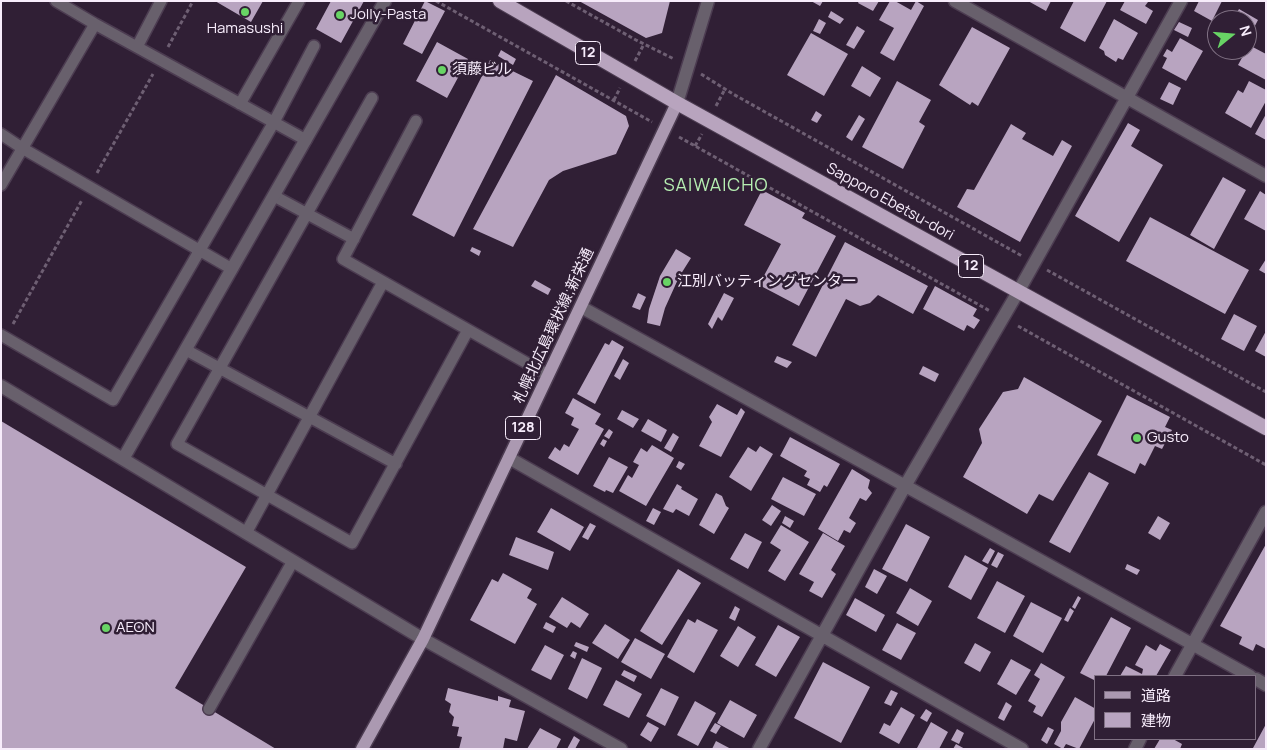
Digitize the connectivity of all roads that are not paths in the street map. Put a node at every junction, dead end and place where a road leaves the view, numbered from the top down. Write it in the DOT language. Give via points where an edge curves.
graph roads {
  1 [pos="56,1"];
  2 [pos="161,1"];
  3 [pos="299,1"];
  4 [pos="385,1"];
  5 [pos="500,1"];
  6 [pos="708,1"];
  7 [pos="955,1"];
  8 [pos="1181,1"];
  9 [pos="94,24"];
  10 [pos="314,46"];
  11 [pos="137,47"];
  12 [pos="372,98"];
  13 [pos="1127,98"];
  14 [pos="677,103"];
  15 [pos="240,104"];
  16 [pos="416,121"];
  17 [pos="274,122"];
  18 [pos="1,134"];
  19 [pos="306,140"];
  20 [pos="22,148"];
  21 [pos="1266,176"];
  22 [pos="1,185"];
  23 [pos="274,196"];
  24 [pos="306,214"];
  25 [pos="354,239"];
  26 [pos="199,250"];
  27 [pos="232,269"];
  28 [pos="384,282"];
  29 [pos="1018,292"];
  30 [pos="581,307"];
  31 [pos="468,330"];
  32 [pos="1,335"];
  33 [pos="186,350"];
  34 [pos="220,369"];
  35 [pos="548,376"];
  36 [pos="1,386"];
  37 [pos="310,417"];
  38 [pos="1266,428"];
  39 [pos="509,458"];
  40 [pos="123,459"];
  41 [pos="396,464"];
  42 [pos="905,486"];
  43 [pos="267,495"];
  44 [pos="1266,512"];
  45 [pos="246,533"];
  46 [pos="293,561"];
  47 [pos="821,636"];
  48 [pos="423,639"];
  49 [pos="1192,644"];
  50 [pos="1176,675"];
  51 [pos="1248,675"];
  52 [pos="209,709"];
  53 [pos="362,749"];
  54 [pos="621,749"];
  55 [pos="759,749"];
  56 [pos="1022,749"];
  1 -- 9 [label="lane"];
  2 -- 11 [label="lane"];
  3 -- 15 [label="lane"];
  4 -- 19 [label="street"];
  5 -- 14 [label="highway, Sapporo Ebetsu-dori / 12"];
  6 -- 14 [label="street"];
  7 -- 13 [label="street"];
  8 -- 13 [label="street"];
  9 -- 11 [label="lane"];
  9 -- 20 [label="lane"];
  10 -- 17 [label="lane"];
  11 -- 15 [label="lane"];
  12 -- 24 [label="lane"];
  13 -- 21 [label="street"];
  13 -- 29 [label="street"];
  14 -- 29 [label="highway, Sapporo Ebetsu-dori / 12"];
  14 -- 30 [label="main road, 札幌北広島環状線;新栄通 / 128"];
  15 -- 17 [label="lane"];
  16 -- 25 [label="lane"];
  17 -- 19 [label="lane"];
  17 -- 26 [label="lane"];
  18 -- 20 [label="lane"];
  19 -- 23 [label="street"];
  20 -- 22 [label="lane"];
  20 -- 26 [label="lane"];
  23 -- 24 [label="lane"];
  23 -- 27 [label="street"];
  24 -- 25 [label="lane"];
  24 -- 34 [label="lane"];
  25 -- 28 [label="lane" via="343,258"];
  26 -- 27 [label="lane"];
  26 -- 32 [label="lane" via="113,400"];
  27 -- 33 [label="street"];
  28 -- 31 [label="lane"];
  28 -- 37 [label="lane"];
  29 -- 38 [label="highway, Sapporo Ebetsu-dori / 12"];
  29 -- 42 [label="street"];
  30 -- 35 [label="main road, 札幌北広島環状線;新栄通 / 128"];
  30 -- 42 [label="street"];
  31 -- 35 [label="lane"];
  31 -- 41 [label="lane"];
  33 -- 34 [label="lane"];
  33 -- 40 [label="street"];
  34 -- 37 [label="lane"];
  34 -- 43 [label="lane" via="177,444"];
  35 -- 39 [label="main road, 札幌北広島環状線;新栄通 / 128"];
  36 -- 40 [label="street"];
  37 -- 41 [label="lane"];
  37 -- 43 [label="lane"];
  39 -- 47 [label="street"];
  39 -- 48 [label="main road, 札幌北広島環状線;新栄通 / 128"];
  40 -- 45 [label="street"];
  41 -- 43 [label="lane" via="352,543"];
  42 -- 47 [label="street"];
  42 -- 49 [label="street"];
  43 -- 45 [label="lane"];
  44 -- 49 [label="street"];
  45 -- 46 [label="street"];
  46 -- 48 [label="street"];
  46 -- 52 [label="lane"];
  47 -- 55 [label="street"];
  47 -- 56 [label="street"];
  48 -- 53 [label="main road, 札幌北広島環状線;新栄通 / 128"];
  48 -- 54 [label="street"];
  49 -- 50 [label="street"];
  49 -- 51 [label="street"];
}
